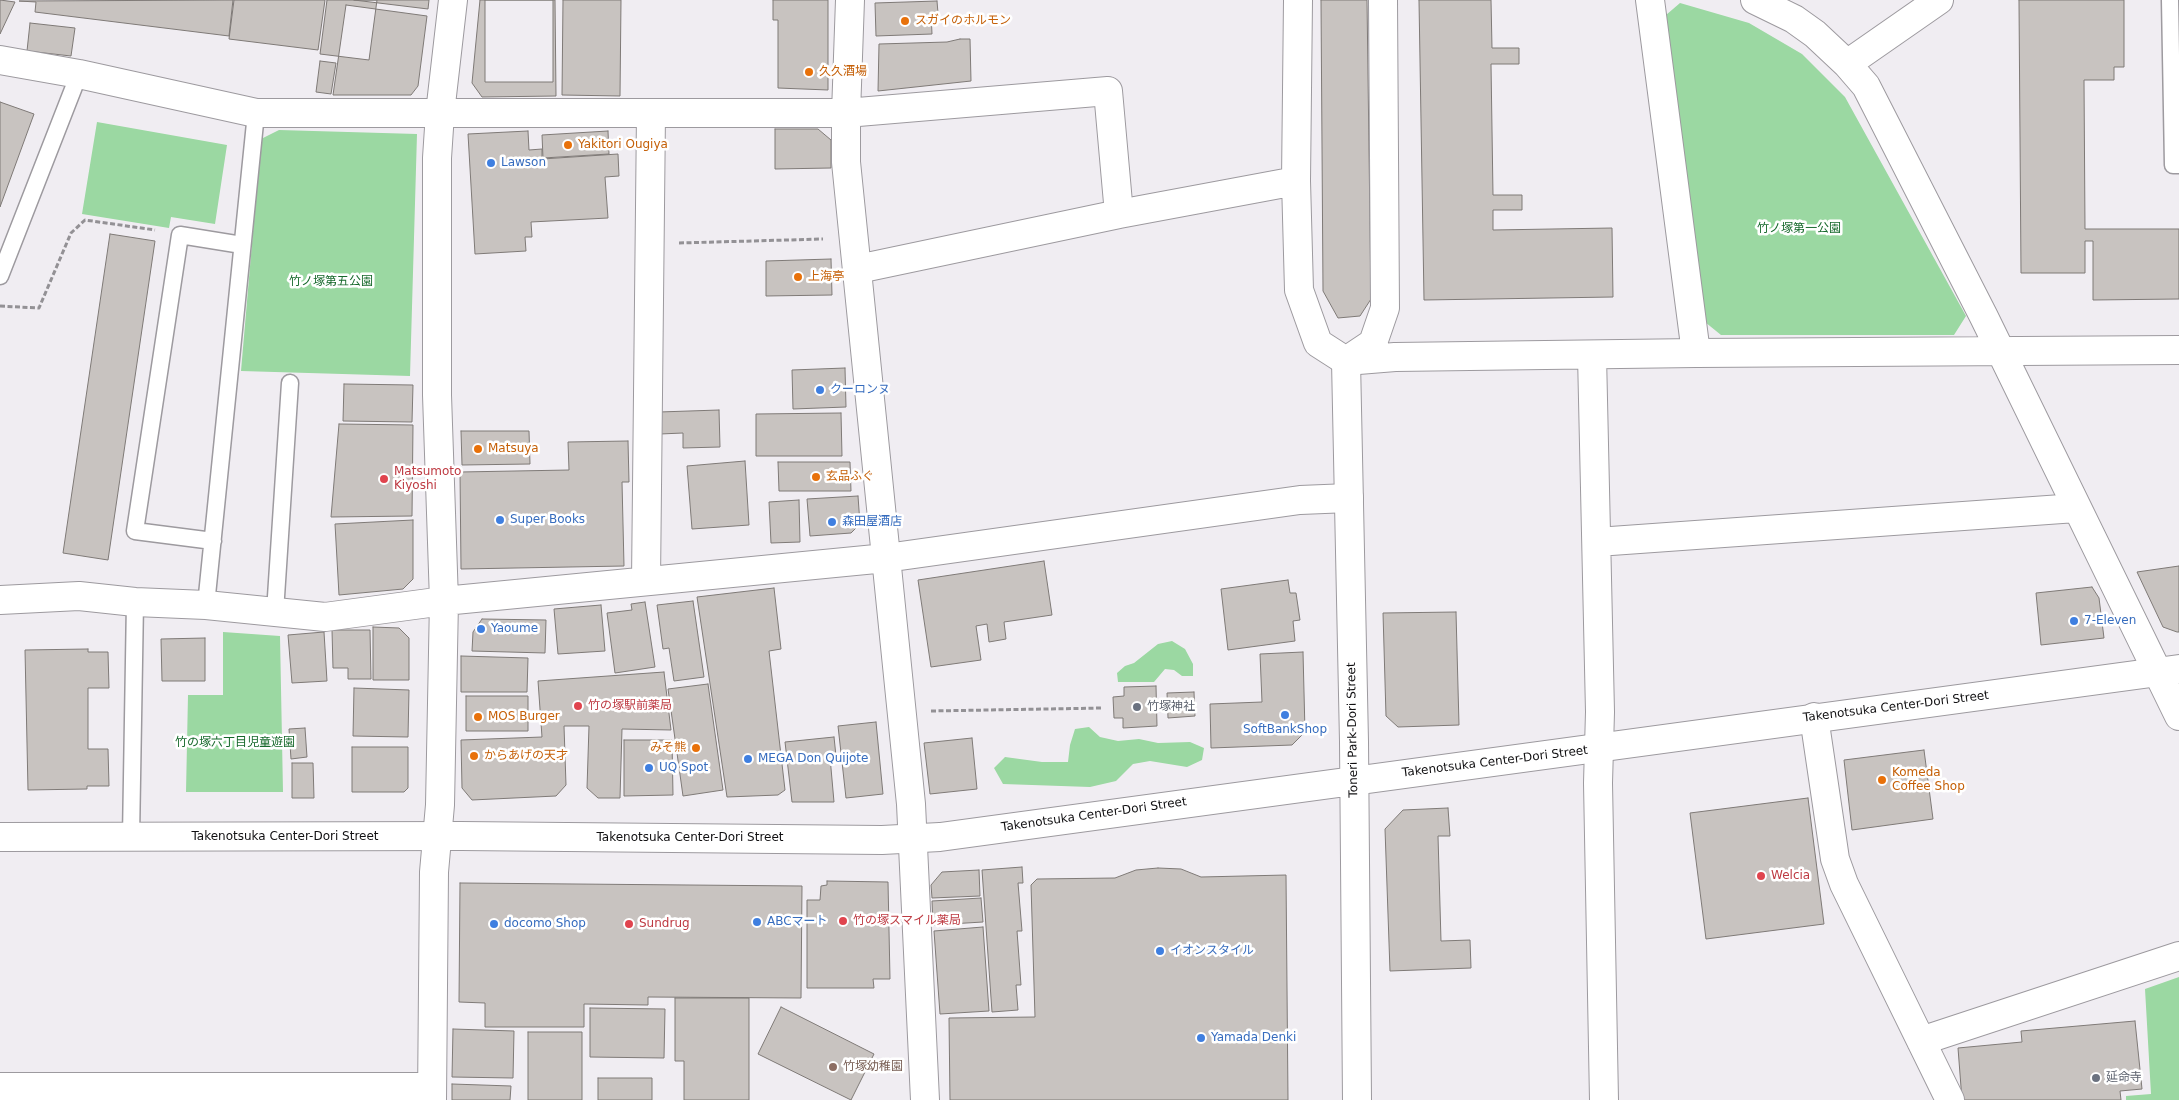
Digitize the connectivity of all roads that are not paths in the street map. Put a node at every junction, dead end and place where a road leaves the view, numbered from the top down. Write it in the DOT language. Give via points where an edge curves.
graph roads {
  1 [pos="453,0"];
  2 [pos="850,0"];
  3 [pos="1298,0"];
  4 [pos="1383,0"];
  5 [pos="1650,0"];
  6 [pos="1755,0"];
  7 [pos="1939,0"];
  8 [pos="2170,0"];
  9 [pos="0,60"];
  10 [pos="1847,64"];
  11 [pos="79,74"];
  12 [pos="256,113"];
  13 [pos="440,113"];
  14 [pos="651,113"];
  15 [pos="846,113"];
  16 [pos="2179,165"];
  17 [pos="1296,181"];
  18 [pos="1119,214"];
  19 [pos="242,245"];
  20 [pos="858,269"];
  21 [pos="0,276"];
  22 [pos="2179,350"];
  23 [pos="2000,352"];
  24 [pos="1696,353"];
  25 [pos="1592,355"];
  26 [pos="1346,361"];
  27 [pos="290,383"];
  28 [pos="1349,498"];
  29 [pos="2076,508"];
  30 [pos="214,541"];
  31 [pos="1597,542"];
  32 [pos="886,558"];
  33 [pos="646,580"];
  34 [pos="0,600"];
  35 [pos="444,601"];
  36 [pos="136,602"];
  37 [pos="206,605"];
  38 [pos="275,612"];
  39 [pos="2168,671"];
  40 [pos="2179,716"];
  41 [pos="1814,717"];
  42 [pos="1599,749"];
  43 [pos="1353,780"];
  44 [pos="0,837"];
  45 [pos="131,837"];
  46 [pos="438,837"];
  47 [pos="911,838"];
  48 [pos="2179,956"];
  49 [pos="1921,1041"];
  50 [pos="17,1091"];
  51 [pos="226,1094"];
  52 [pos="432,1094"];
  53 [pos="925,1100"];
  54 [pos="1357,1100"];
  55 [pos="1604,1100"];
  56 [pos="1950,1100"];
  1 -- 13 [label="street"];
  2 -- 15 [label="street"];
  3 -- 17 [label="street"];
  4 -- 26 [label="street" via="1385,308 1373,343"];
  5 -- 24 [label="street"];
  6 -- 10 [label="street" via="1794,19"];
  7 -- 10 [label="street"];
  8 -- 16 [label="lane" via="2172,166"];
  9 -- 11 [label="street"];
  10 -- 23 [label="street" via="1866,86"];
  11 -- 12 [label="street"];
  11 -- 21 [label="lane"];
  12 -- 13 [label="street"];
  12 -- 19 [label="lane"];
  13 -- 14 [label="street"];
  13 -- 35 [label="street" via="437,395"];
  14 -- 15 [label="street"];
  14 -- 33 [label="street"];
  15 -- 18 [label="street" via="1108,91"];
  15 -- 20 [label="street" via="846,162"];
  17 -- 18 [label="street"];
  17 -- 26 [label="street" via="1299,290 1318,343"];
  18 -- 20 [label="street"];
  19 -- 30 [label="lane"];
  19 -- 30 [label="lane" via="180,234 135,531"];
  20 -- 32 [label="street"];
  22 -- 23 [label="street"];
  23 -- 24 [label="street"];
  23 -- 29 [label="street"];
  24 -- 25 [label="street"];
  25 -- 26 [label="street" via="1395,357"];
  25 -- 31 [label="street"];
  26 -- 28 [label="street, Toneri Park-Dori Street"];
  27 -- 38 [label="lane"];
  28 -- 32 [label="street" via="1300,500"];
  28 -- 43 [label="street, Toneri Park-Dori Street"];
  29 -- 31 [label="street"];
  29 -- 39 [label="street"];
  30 -- 37 [label="lane"];
  31 -- 42 [label="street"];
  32 -- 33 [label="street"];
  32 -- 47 [label="street" via="911,804"];
  33 -- 35 [label="street"];
  34 -- 36 [label="street" via="79,596"];
  35 -- 38 [label="street" via="325,616"];
  35 -- 46 [label="street"];
  36 -- 37 [label="street"];
  36 -- 45 [label="lane"];
  37 -- 38 [label="street"];
  39 -- 40 [label="street"];
  39 -- 41 [label="street, Takenotsuka Center-Dori Street"];
  41 -- 42 [label="street, Takenotsuka Center-Dori Street"];
  41 -- 49 [label="street" via="1835,859 1844,884"];
  42 -- 43 [label="street, Takenotsuka Center-Dori Street"];
  42 -- 55 [label="street"];
  43 -- 47 [label="street, Takenotsuka Center-Dori Street" via="940,837"];
  43 -- 54 [label="street, Toneri Park-Dori Street"];
  44 -- 45 [label="street, Takenotsuka Center-Dori Street"];
  45 -- 46 [label="street, Takenotsuka Center-Dori Street"];
  46 -- 47 [label="street, Takenotsuka Center-Dori Street"];
  46 -- 52 [label="street" via="434,872"];
  47 -- 53 [label="street"];
  48 -- 49 [label="street"];
  49 -- 56 [label="street"];
  50 -- 51 [label="street"];
  51 -- 52 [label="street"];
}
